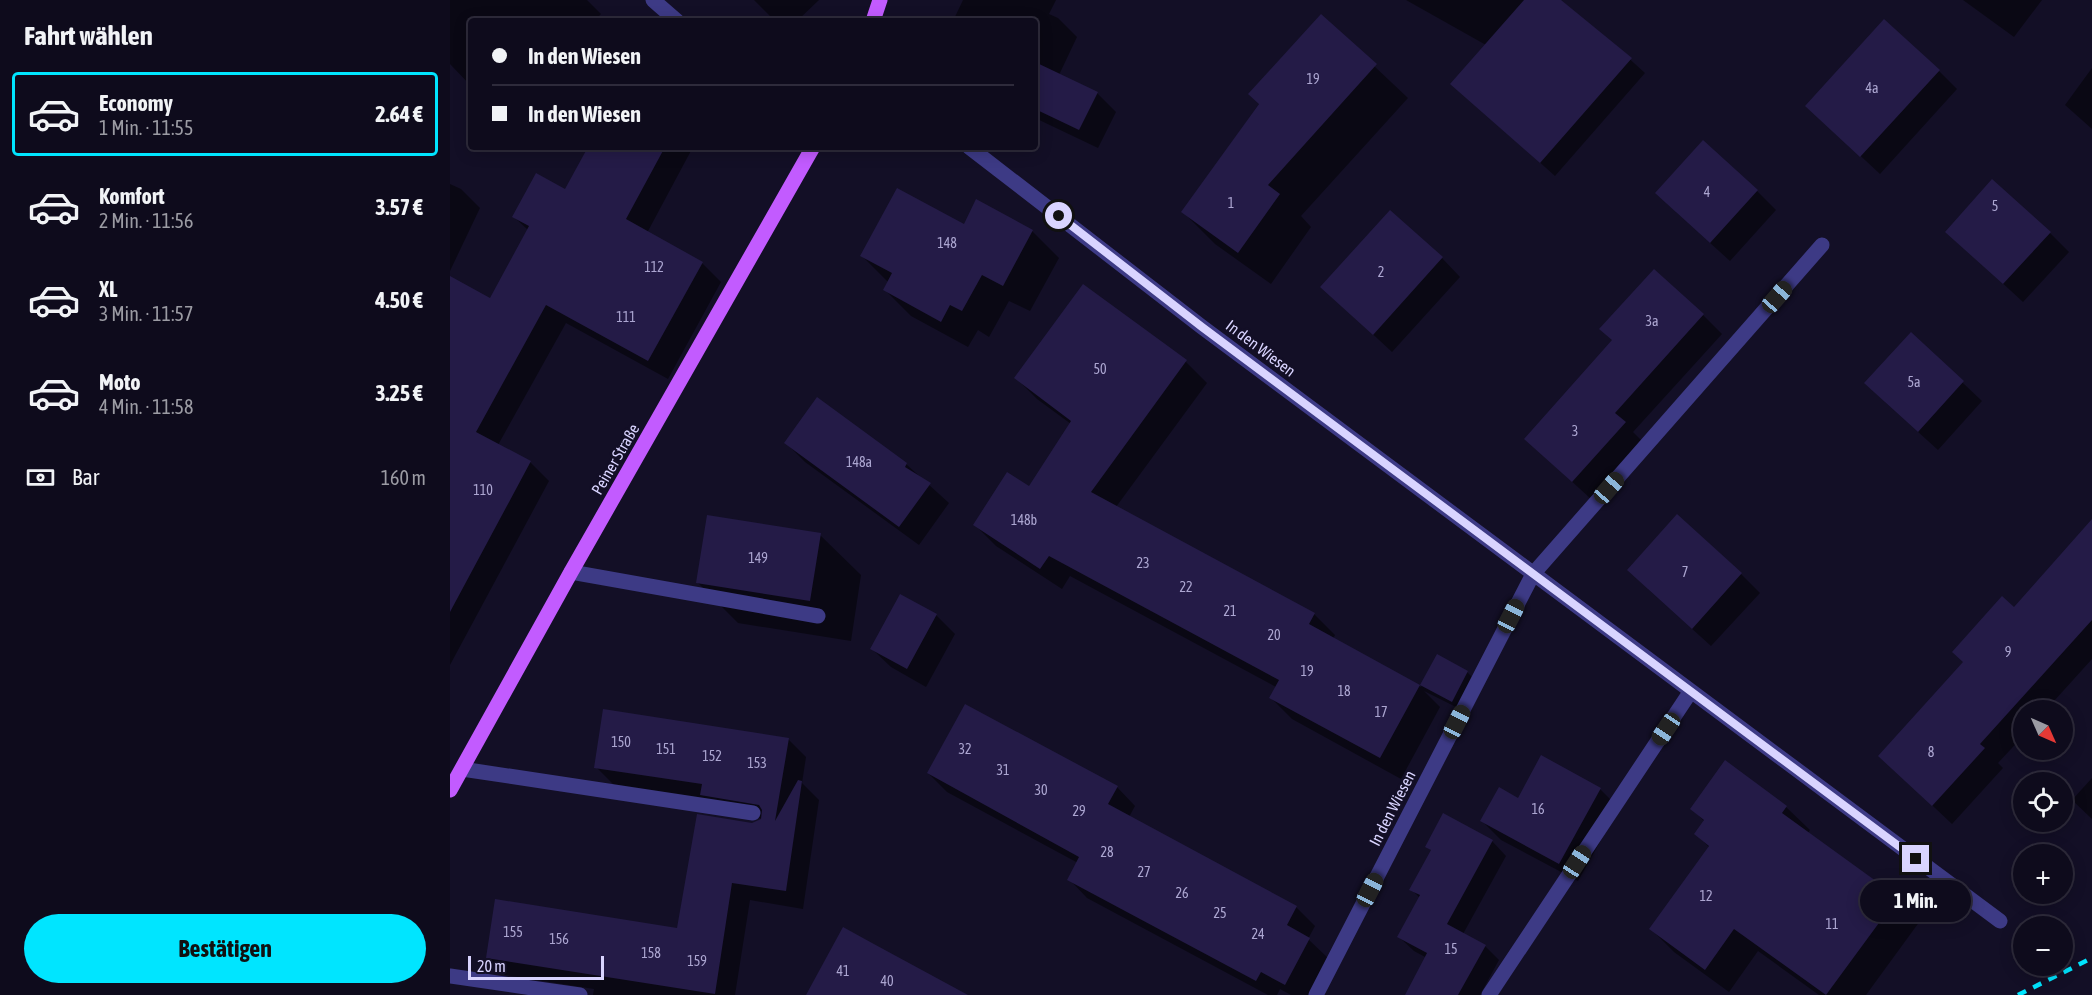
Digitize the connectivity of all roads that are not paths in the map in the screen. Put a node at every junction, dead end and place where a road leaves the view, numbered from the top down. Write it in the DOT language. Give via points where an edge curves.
graph roads {
  1 [pos="653,0"];
  2 [pos="880,0"];
  3 [pos="674,18"];
  4 [pos="874,18"];
  5 [pos="811,150"];
  6 [pos="973,150"];
  7 [pos="1822,245"];
  8 [pos="571,573"];
  9 [pos="1533,574"];
  10 [pos="818,616"];
  11 [pos="1691,691"];
  12 [pos="462,769"];
  13 [pos="450,790"];
  14 [pos="753,813"];
  15 [pos="2000,921"];
  16 [pos="450,976"];
  17 [pos="580,995"];
  18 [pos="1316,995"];
  19 [pos="1489,995"];
  1 -- 3 [label="street"];
  2 -- 4 [label="main road"];
  5 -- 8 [label="main road, Peiner Straße"];
  6 -- 9 [label="street, In den Wiesen"];
  7 -- 9 [label="street, In den Wiesen"];
  8 -- 10 [label="street"];
  8 -- 12 [label="main road, Peiner Straße"];
  9 -- 11 [label="street, In den Wiesen"];
  9 -- 18 [label="street, In den Wiesen"];
  11 -- 15 [label="street, In den Wiesen"];
  11 -- 19 [label="street"];
  12 -- 13 [label="main road, Peiner Straße"];
  12 -- 14 [label="street"];
  16 -- 17 [label="street"];
}
